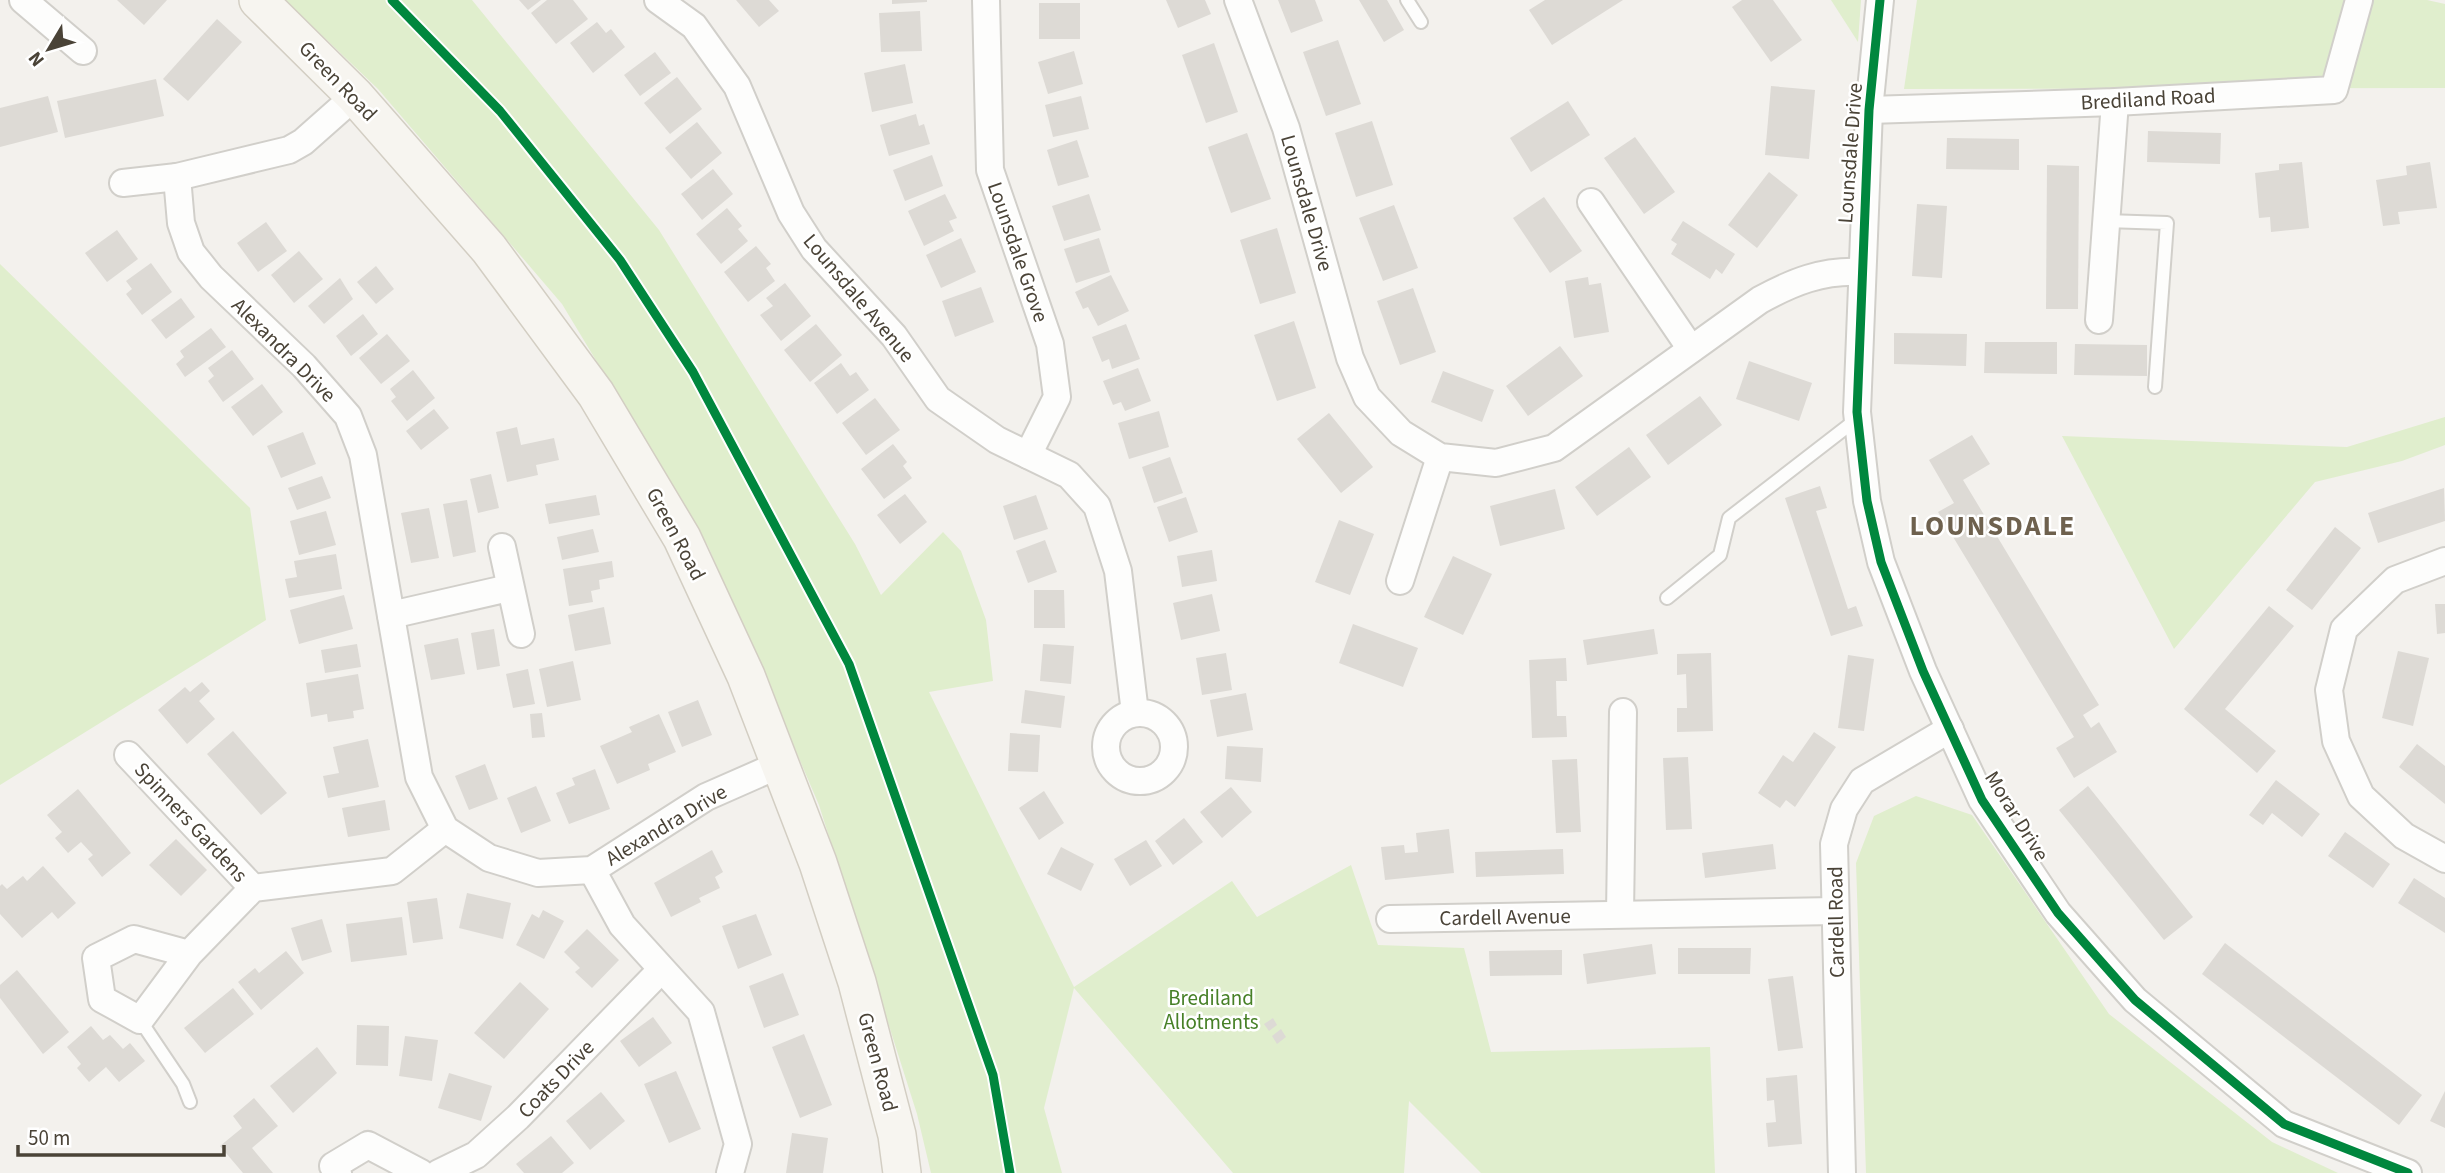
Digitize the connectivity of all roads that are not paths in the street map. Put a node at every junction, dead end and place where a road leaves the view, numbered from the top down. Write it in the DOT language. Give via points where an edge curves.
graph roads {
  1 [pos="23,0"];
  2 [pos="258,0"];
  3 [pos="658,0"];
  4 [pos="986,0"];
  5 [pos="1238,0"];
  6 [pos="1407,0"];
  7 [pos="1880,0"];
  8 [pos="2359,0"];
  9 [pos="1421,22"];
  10 [pos="83,51"];
  11 [pos="355,96"];
  12 [pos="2115,102"];
  13 [pos="1868,110"];
  14 [pos="177,177"];
  15 [pos="123,183"];
  16 [pos="1591,202"];
  17 [pos="2105,221"];
  18 [pos="1860,272"];
  19 [pos="1859,307"];
  20 [pos="2099,320"];
  21 [pos="1691,349"];
  22 [pos="2155,387"];
  23 [pos="1858,419"];
  24 [pos="1028,455"];
  25 [pos="1440,457"];
  26 [pos="502,547"];
  27 [pos="2445,561"];
  28 [pos="1400,581"];
  29 [pos="509,588"];
  30 [pos="1667,598"];
  31 [pos="391,615"];
  32 [pos="521,635"];
  33 [pos="1623,712"];
  34 [pos="1135,713"];
  35 [pos="1950,729"];
  36 [pos="128,755"];
  37 [pos="781,764"];
  38 [pos="445,829"];
  39 [pos="2445,859"];
  40 [pos="592,870"];
  41 [pos="253,888"];
  42 [pos="1835,911"];
  43 [pos="1620,914"];
  44 [pos="1391,919"];
  45 [pos="189,954"];
  46 [pos="661,970"];
  47 [pos="140,1020"];
  48 [pos="190,1102"];
  49 [pos="727,1172"];
  50 [pos="338,1173"];
  51 [pos="421,1173"];
  52 [pos="439,1173"];
  53 [pos="902,1173"];
  54 [pos="1842,1173"];
  55 [pos="2408,1173"];
  1 -- 10 [label="street"];
  2 -- 11 [label="street, Green Road"];
  3 -- 24 [label="street, Lounsdale Avenue" via="694,26 737,86 790,213 814,249 894,336 938,398 997,440"];
  4 -- 24 [label="street, Lounsdale Grove" via="990,170 1049,344 1057,397"];
  5 -- 25 [label="street, Lounsdale Drive" via="1286,128 1350,358 1367,397 1401,433"];
  6 -- 9 [label="lane"];
  7 -- 13 [label="street, Lounsdale Drive"];
  8 -- 12 [label="street, Brediland Road" via="2334,90"];
  11 -- 14 [label="street" via="289,150"];
  11 -- 37 [label="street, Green Road" via="489,249 596,394 682,538"];
  12 -- 13 [label="street, Brediland Road"];
  12 -- 17 [label="street"];
  13 -- 18 [label="street, Lounsdale Drive"];
  14 -- 15 [label="street"];
  14 -- 31 [label="street, Alexandra Drive" via="181,223 191,252 348,416 363,455"];
  16 -- 21 [label="street"];
  17 -- 20 [label="street"];
  17 -- 22 [label="lane" via="2166,223"];
  18 -- 19 [label="street, Lounsdale Drive"];
  18 -- 21 [label="street, Lounsdale Drive" via="1839,271 1796,281 1760,300"];
  19 -- 23 [label="street, Morar Drive"];
  21 -- 25 [label="street, Lounsdale Drive" via="1554,448 1496,463"];
  23 -- 30 [label="lane" via="1729,518 1720,555"];
  23 -- 35 [label="street, Morar Drive" via="1867,501 1881,562"];
  24 -- 34 [label="street, Lounsdale Avenue" via="1069,475 1097,506 1118,571"];
  25 -- 28 [label="street"];
  26 -- 29 [label="street"];
  27 -- 39 [label="street" via="2395,580 2344,629 2329,690 2336,741 2361,796 2404,836"];
  29 -- 31 [label="street"];
  29 -- 32 [label="street"];
  31 -- 38 [label="street, Alexandra Drive" via="419,777"];
  33 -- 43 [label="street"];
  35 -- 42 [label="street, Cardell Road" via="1862,781 1844,809 1834,844"];
  35 -- 55 [label="street, Morar Drive" via="1982,800 2059,913 2135,1000 2284,1125"];
  36 -- 41 [label="street, Spinners Gardens"];
  37 -- 40 [label="street, Alexandra Drive" via="706,797"];
  37 -- 53 [label="street, Green Road" via="857,982 897,1135"];
  38 -- 40 [label="street, Alexandra Drive" via="489,858 538,873"];
  38 -- 41 [label="street, Spinners Gardens" via="392,871"];
  40 -- 46 [label="street" via="622,925"];
  41 -- 45 [label="street, Spinners Gardens"];
  42 -- 43 [label="street, Cardell Avenue"];
  42 -- 54 [label="street, Cardell Road"];
  43 -- 44 [label="street, Cardell Avenue"];
  45 -- 47 [label="street, Spinners Gardens"];
  45 -- 47 [label="street" via="134,939 96,958 102,999"];
  46 -- 49 [label="street" via="701,1012 738,1144"];
  46 -- 52 [label="street, Coats Drive" via="477,1155"];
  47 -- 48 [label="lane"];
  50 -- 51 [label="street" via="333,1166 368,1145"];
}
